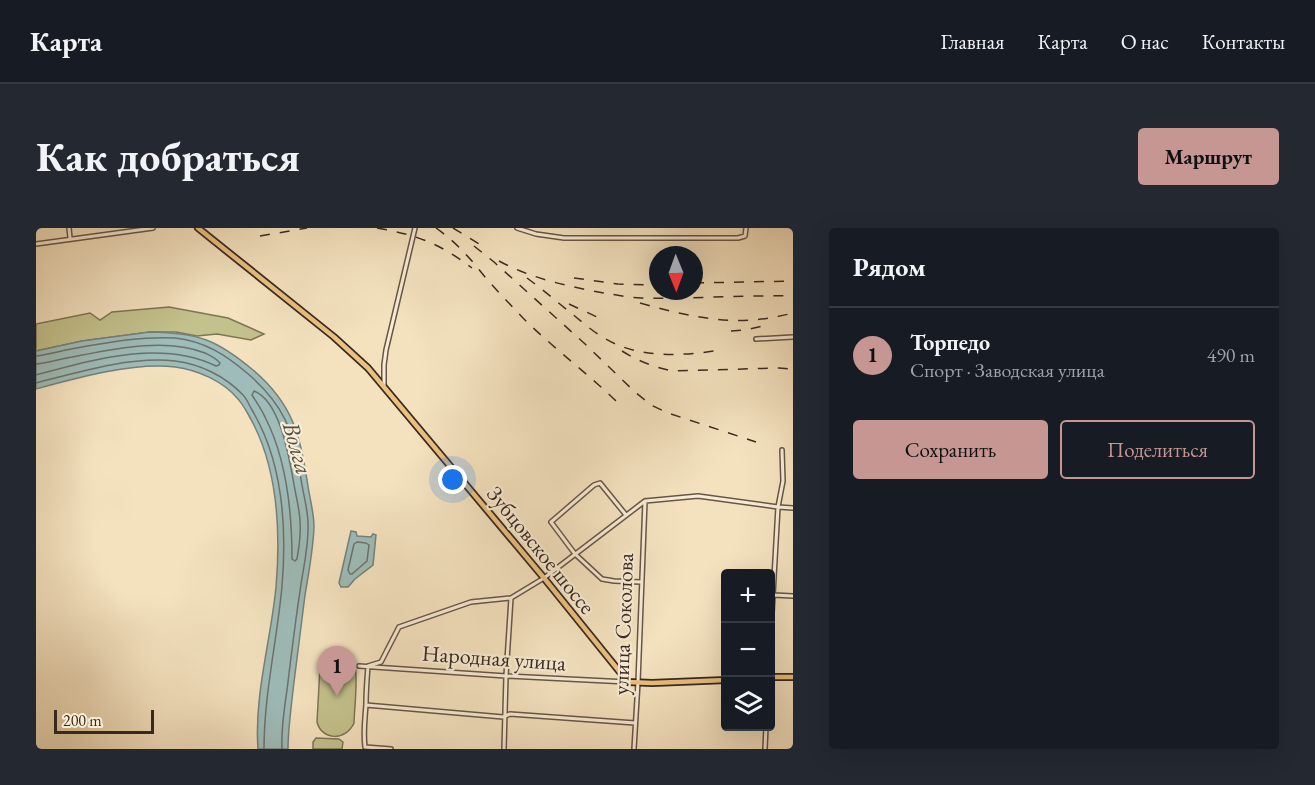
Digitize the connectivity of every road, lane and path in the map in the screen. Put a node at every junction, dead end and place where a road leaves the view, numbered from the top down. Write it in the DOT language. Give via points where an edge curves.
graph roads {
  1 [pos="69,228"];
  2 [pos="153,228"];
  3 [pos="198,228"];
  4 [pos="415,228"];
  5 [pos="518,228"];
  6 [pos="746,228"];
  7 [pos="70,238"];
  8 [pos="36,244"];
  9 [pos="793,337"];
  10 [pos="756,339"];
  11 [pos="384,386"];
  12 [pos="782,450"];
  13 [pos="645,501"];
  14 [pos="778,507"];
  15 [pos="793,508"];
  16 [pos="626,515"];
  17 [pos="575,554"];
  18 [pos="775,573"];
  19 [pos="544,578"];
  20 [pos="641,582"];
  21 [pos="775,595"];
  22 [pos="793,596"];
  23 [pos="511,598"];
  24 [pos="359,666"];
  25 [pos="368,666"];
  26 [pos="506,676"];
  27 [pos="775,676"];
  28 [pos="793,677"];
  29 [pos="721,680"];
  30 [pos="628,682"];
  31 [pos="638,682"];
  32 [pos="366,705"];
  33 [pos="505,716"];
  34 [pos="635,723"];
  35 [pos="766,731"];
  36 [pos="391,749"];
  37 [pos="504,749"];
  38 [pos="634,749"];
  39 [pos="765,749"];
  1 -- 7 [label="street"];
  2 -- 7 [label="street"];
  3 -- 11 [label="main road, Зубцовское шоссе" via="334,337"];
  4 -- 11 [label="street" via="385,353"];
  5 -- 6 [label="street" via="550,237 580,238 738,238 745,236"];
  7 -- 8 [label="street"];
  9 -- 10 [label="street"];
  11 -- 19 [label="main road, Зубцовское шоссе"];
  12 -- 14 [label="street" via="783,481"];
  13 -- 14 [label="street" via="698,496"];
  13 -- 16 [label="street"];
  13 -- 20 [label="street, улица Соколова"];
  14 -- 15 [label="street"];
  14 -- 18 [label="street"];
  16 -- 17 [label="street"];
  16 -- 17 [label="street" via="600,483 594,485 551,522"];
  17 -- 19 [label="street"];
  17 -- 20 [label="street" via="602,579"];
  19 -- 23 [label="street"];
  19 -- 30 [label="main road, Зубцовское шоссе"];
  20 -- 31 [label="street, улица Соколова"];
  21 -- 22 [label="street"];
  23 -- 25 [label="street" via="471,602 399,627 381,662"];
  23 -- 26 [label="street"];
  24 -- 25 [label="street, Народная улица"];
  25 -- 26 [label="street, Народная улица"];
  25 -- 32 [label="street"];
  26 -- 30 [label="street, Народная улица"];
  26 -- 33 [label="street"];
  27 -- 28 [label="main road"];
  29 -- 31 [label="main road"];
  30 -- 31 [label="main road"];
  31 -- 34 [label="street, улица Соколова"];
  32 -- 33 [label="street"];
  32 -- 36 [label="street" via="365,747"];
  33 -- 34 [label="street"];
  33 -- 37 [label="street"];
  34 -- 38 [label="street, улица Соколова"];
  35 -- 39 [label="street"];
}
